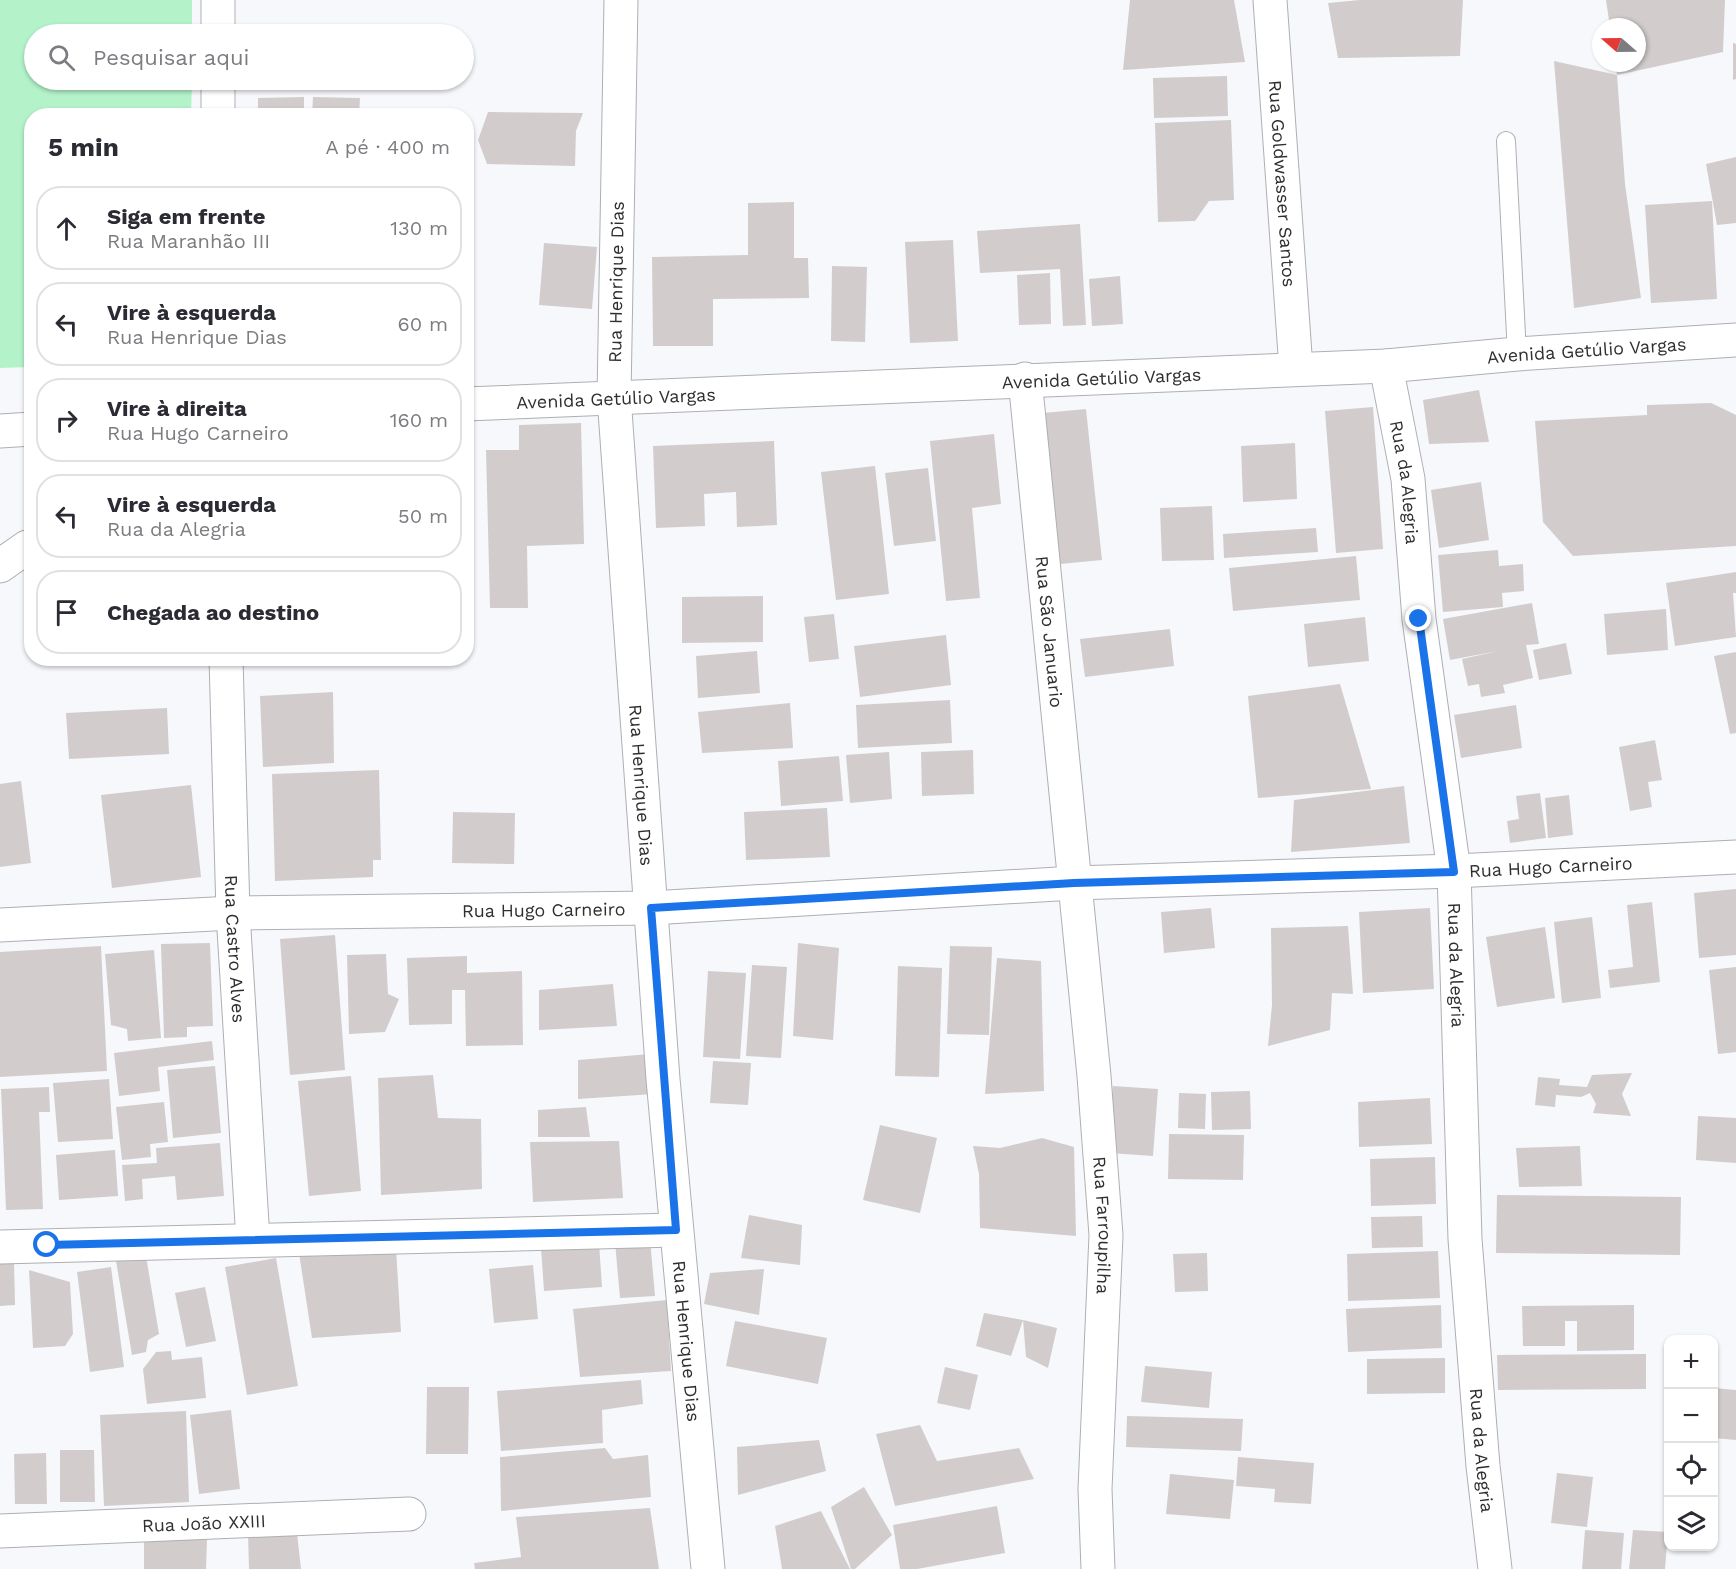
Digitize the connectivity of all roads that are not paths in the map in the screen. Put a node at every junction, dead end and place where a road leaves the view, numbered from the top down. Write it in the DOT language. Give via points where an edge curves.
graph roads {
  1 [pos="218,0"];
  2 [pos="621,0"];
  3 [pos="1270,0"];
  4 [pos="218,24"];
  5 [pos="218,90"];
  6 [pos="218,108"];
  7 [pos="1506,141"];
  8 [pos="1736,340"];
  9 [pos="1517,354"];
  10 [pos="1386,366"];
  11 [pos="1296,369"];
  12 [pos="1025,380"];
  13 [pos="614,398"];
  14 [pos="474,404"];
  15 [pos="24,430"];
  16 [pos="0,431"];
  17 [pos="24,549"];
  18 [pos="0,566"];
  19 [pos="226,666"];
  20 [pos="1736,858"];
  21 [pos="1454,872"];
  22 [pos="1074,883"];
  23 [pos="651,908"];
  24 [pos="233,913"];
  25 [pos="0,925"];
  26 [pos="676,1230"];
  27 [pos="253,1240"];
  28 [pos="0,1247"];
  29 [pos="409,1514"];
  30 [pos="0,1531"];
  31 [pos="708,1569"];
  32 [pos="1098,1569"];
  33 [pos="1495,1569"];
  1 -- 4 [label="street"];
  2 -- 13 [label="street, Rua Henrique Dias"];
  3 -- 11 [label="street, Rua Goldwasser Santos"];
  5 -- 6 [label="street"];
  7 -- 9 [label="lane"];
  8 -- 9 [label="street, Avenida Getúlio Vargas"];
  9 -- 10 [label="street, Avenida Getúlio Vargas"];
  10 -- 11 [label="street, Avenida Getúlio Vargas"];
  10 -- 21 [label="street, Rua da Alegria" via="1408,478 1419,619"];
  11 -- 12 [label="street, Avenida Getúlio Vargas"];
  12 -- 13 [label="street, Avenida Getúlio Vargas"];
  12 -- 22 [label="street, Rua São Januario"];
  13 -- 14 [label="street, Avenida Getúlio Vargas"];
  13 -- 23 [label="street, Rua Henrique Dias"];
  15 -- 16 [label="street"];
  17 -- 18 [label="street"];
  19 -- 24 [label="street, Rua Castro Alves"];
  20 -- 21 [label="street, Rua Hugo Carneiro"];
  21 -- 22 [label="street, Rua Hugo Carneiro"];
  21 -- 33 [label="street, Rua da Alegria" via="1465,1239"];
  22 -- 23 [label="street, Rua Hugo Carneiro"];
  22 -- 32 [label="street, Rua Farroupilha" via="1106,1234 1095,1489"];
  23 -- 24 [label="street, Rua Hugo Carneiro"];
  23 -- 26 [label="street, Rua Henrique Dias"];
  24 -- 25 [label="street, Rua Hugo Carneiro"];
  24 -- 27 [label="street, Rua Castro Alves"];
  26 -- 27 [label="street"];
  26 -- 31 [label="street, Rua Henrique Dias"];
  27 -- 28 [label="street"];
  29 -- 30 [label="street, Rua João XXIII"];
}
